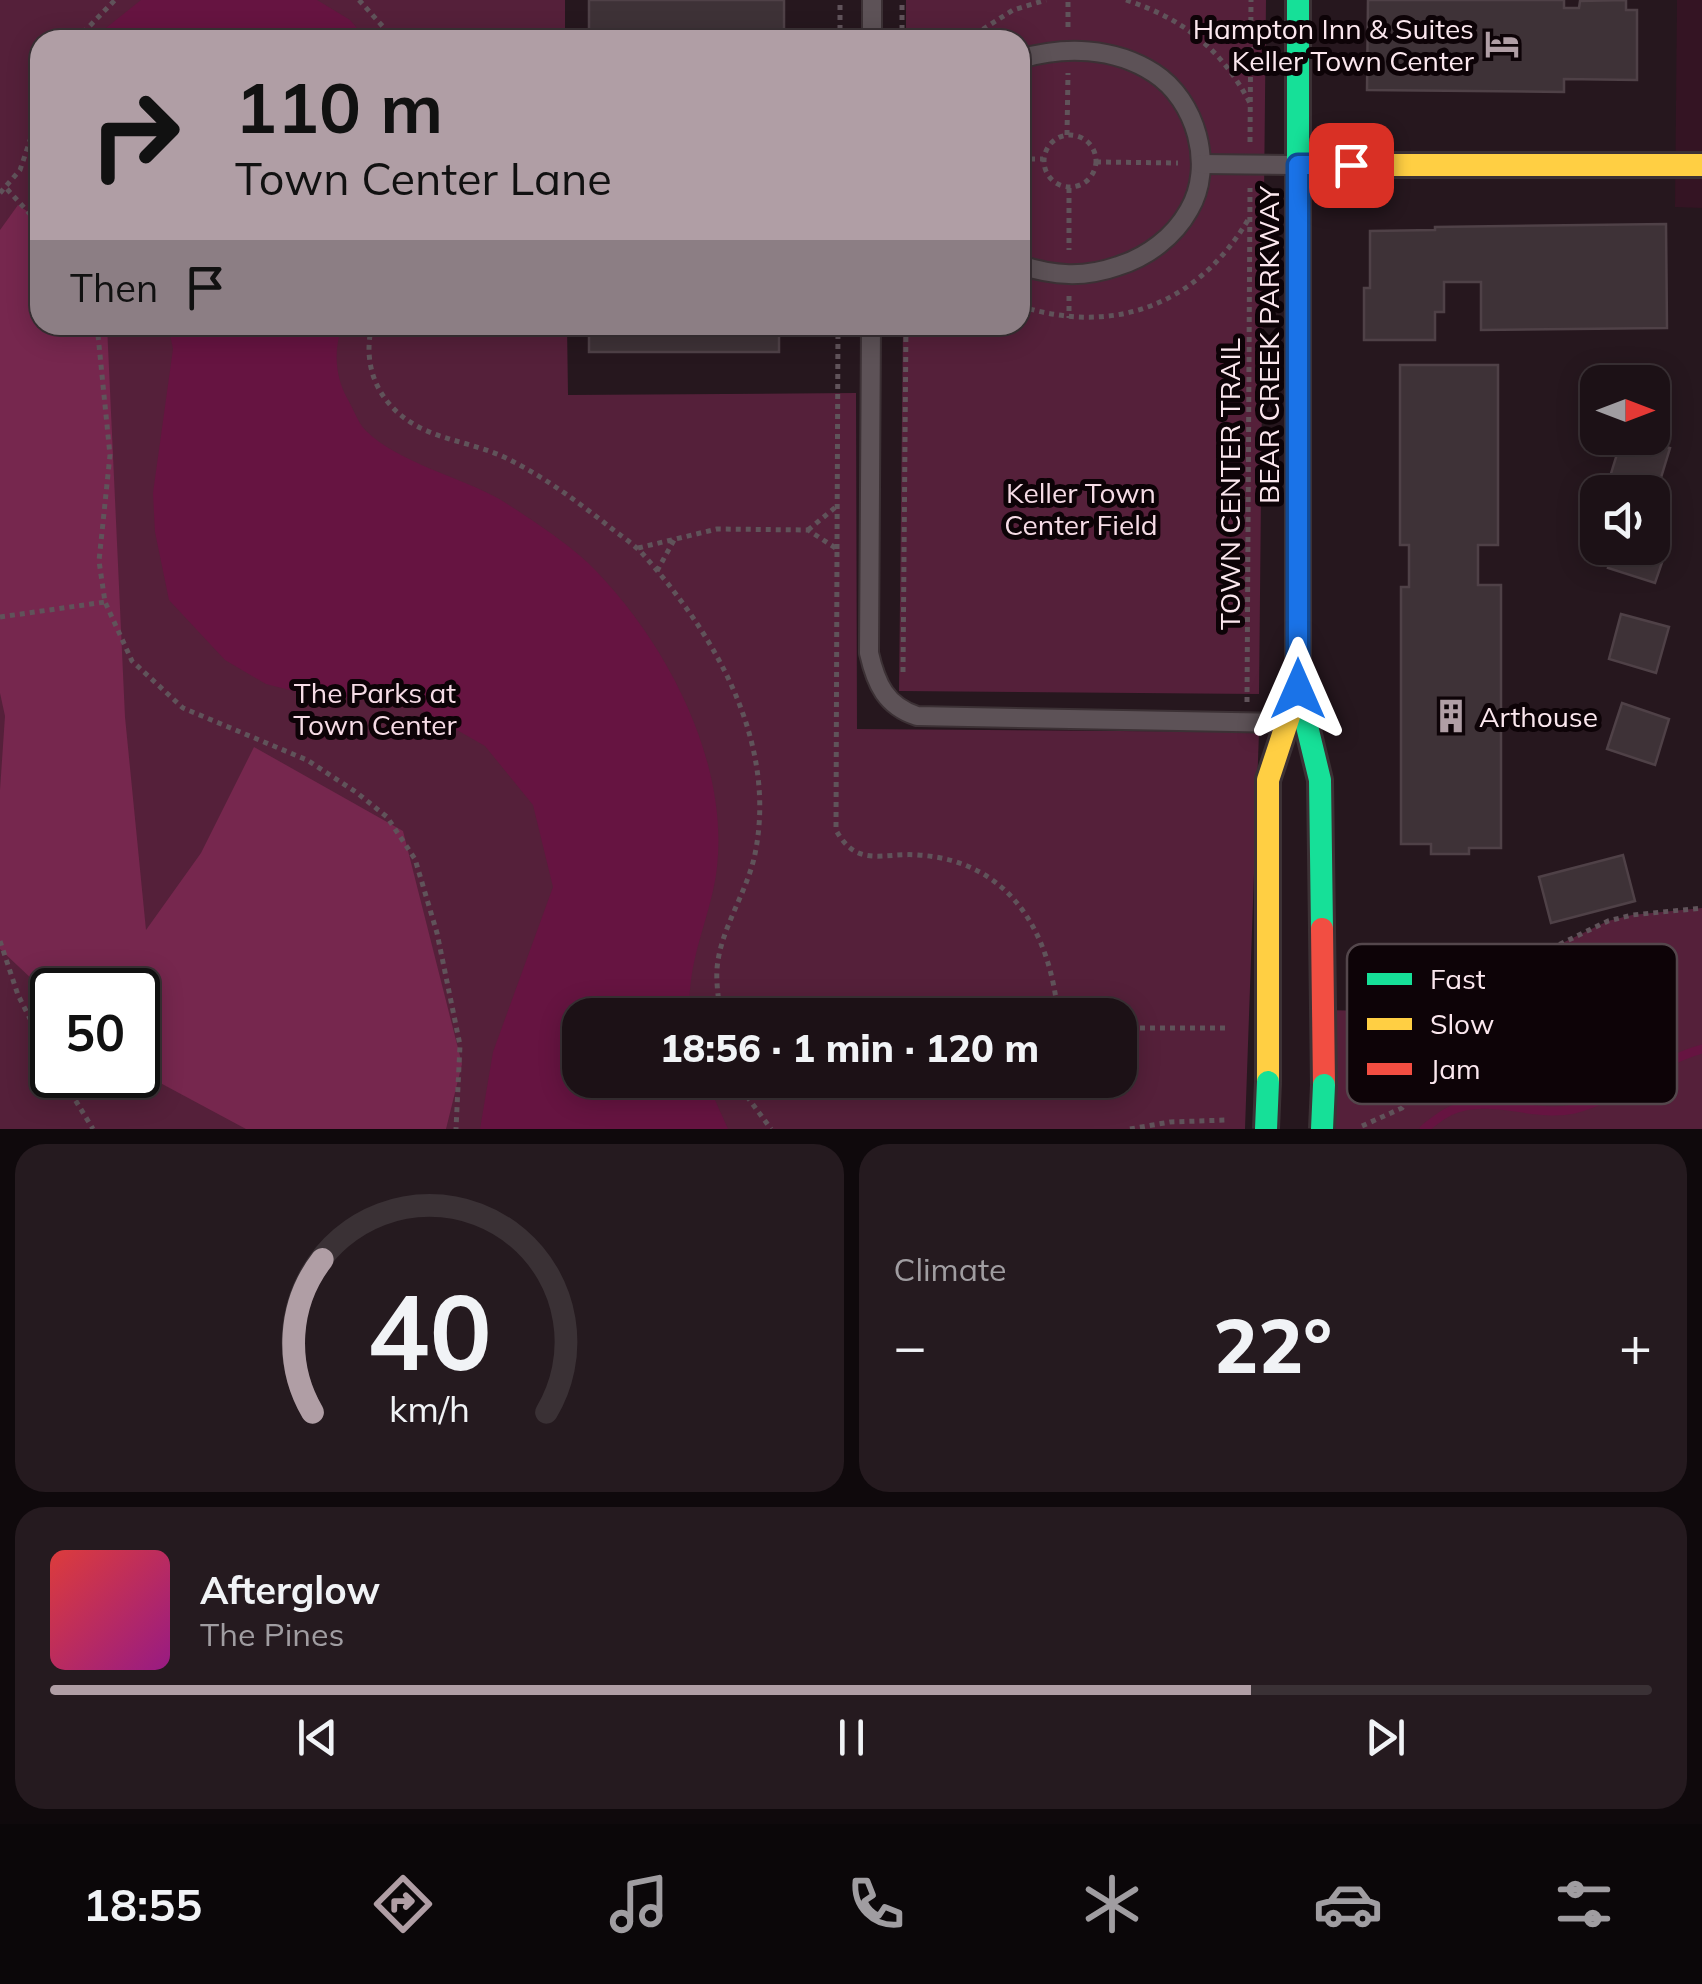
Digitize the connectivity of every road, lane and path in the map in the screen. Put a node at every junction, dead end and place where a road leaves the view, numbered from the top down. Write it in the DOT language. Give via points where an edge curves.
graph roads {
  1 [pos="114,0"];
  2 [pos="358,0"];
  3 [pos="370,0"];
  4 [pos="840,0"];
  5 [pos="872,0"];
  6 [pos="902,0"];
  7 [pos="1046,0"];
  8 [pos="1126,0"];
  9 [pos="1251,0"];
  10 [pos="1298,0"];
  11 [pos="369,12"];
  12 [pos="86,30"];
  13 [pos="386,30"];
  14 [pos="840,30"];
  15 [pos="872,30"];
  16 [pos="902,30"];
  17 [pos="981,30"];
  18 [pos="1030,56"];
  19 [pos="1250,104"];
  20 [pos="30,145"];
  21 [pos="1030,159"];
  22 [pos="1043,159"];
  23 [pos="1700,160"];
  24 [pos="1096,162"];
  25 [pos="1200,164"];
  26 [pos="1250,164"];
  27 [pos="1298,165"];
  28 [pos="3,191"];
  29 [pos="30,215"];
  30 [pos="1250,217"];
  31 [pos="1030,268"];
  32 [pos="1030,308"];
  33 [pos="98,335"];
  34 [pos="371,335"];
  35 [pos="838,335"];
  36 [pos="871,335"];
  37 [pos="906,335"];
  38 [pos="837,506"];
  39 [pos="808,530"];
  40 [pos="674,540"];
  41 [pos="637,548"];
  42 [pos="838,549"];
  43 [pos="657,571"];
  44 [pos="105,602"];
  45 [pos="0,617"];
  46 [pos="1298,689"];
  47 [pos="902,711"];
  48 [pos="1243,722"];
  49 [pos="1287,723"];
  50 [pos="1702,908"];
  51 [pos="0,941"];
  52 [pos="1562,944"];
  53 [pos="719,998"];
  54 [pos="1056,998"];
  55 [pos="30,1019"];
  56 [pos="1137,1028"];
  57 [pos="1239,1028"];
  58 [pos="74,1098"];
  59 [pos="748,1098"];
  60 [pos="1405,1104"];
  61 [pos="1226,1120"];
  62 [pos="1333,1127"];
  63 [pos="93,1129"];
  64 [pos="456,1129"];
  65 [pos="771,1129"];
  66 [pos="1130,1129"];
  67 [pos="1266,1129"];
  1 -- 12 [label="path"];
  2 -- 11 [label="path"];
  3 -- 11 [label="path"];
  4 -- 14 [label="path"];
  5 -- 15 [label="lane"];
  6 -- 16 [label="path"];
  7 -- 17 [label="path" via="1012,10"];
  8 -- 19 [label="path" via="1200,36"];
  9 -- 19 [label="path, TOWN CENTER TRAIL"];
  10 -- 27 [label="main road, BEAR CREEK PARKWAY"];
  11 -- 13 [label="path"];
  18 -- 25 [label="lane" via="1104,53 1154,73 1191,116"];
  19 -- 26 [label="path, TOWN CENTER TRAIL"];
  20 -- 28 [label="path"];
  21 -- 22 [label="path"];
  22 -- 24 [label="path" via="1048,146 1067,135 1088,142"];
  22 -- 24 [label="path" via="1053,182 1069,188 1091,177"];
  23 -- 27 [label="main road"];
  24 -- 25 [label="path"];
  25 -- 26 [label="lane"];
  25 -- 31 [label="lane" via="1191,209 1136,260 1064,276"];
  26 -- 27 [label="lane"];
  26 -- 30 [label="path, TOWN CENTER TRAIL"];
  27 -- 46 [label="main road, BEAR CREEK PARKWAY"];
  28 -- 29 [label="path"];
  30 -- 32 [label="path" via="1208,271 1150,307 1097,318"];
  30 -- 48 [label="path, TOWN CENTER TRAIL"];
  33 -- 44 [label="path" via="110,456 98,561"];
  34 -- 41 [label="path" via="375,386 410,422 541,477"];
  35 -- 38 [label="path"];
  36 -- 47 [label="lane" via="869,653 874,677"];
  37 -- 47 [label="path"];
  38 -- 39 [label="path"];
  38 -- 42 [label="path"];
  39 -- 40 [label="path" via="718,529"];
  39 -- 42 [label="path"];
  40 -- 41 [label="path"];
  40 -- 43 [label="path"];
  41 -- 43 [label="path"];
  42 -- 54 [label="path" via="836,830 844,844 864,855 945,858 1008,892 1032,920"];
  43 -- 53 [label="path" via="725,671 759,777 755,855 717,968"];
  44 -- 45 [label="path"];
  44 -- 64 [label="path" via="132,661 183,708 307,760 387,817 414,860 437,933 460,1044"];
  46 -- 49 [label="main road, BEAR CREEK PARKWAY"];
  46 -- 62 [label="main road, BEAR CREEK PARKWAY, bridge" via="1320,780 1324,1085"];
  47 -- 48 [label="lane"];
  48 -- 49 [label="lane"];
  49 -- 67 [label="main road, BEAR CREEK PARKWAY, bridge" via="1268,780"];
  50 -- 52 [label="path" via="1632,915"];
  51 -- 55 [label="path"];
  56 -- 57 [label="path"];
  58 -- 63 [label="path"];
  59 -- 65 [label="path"];
  60 -- 62 [label="path" via="1364,1126"];
  61 -- 66 [label="path"];
}
